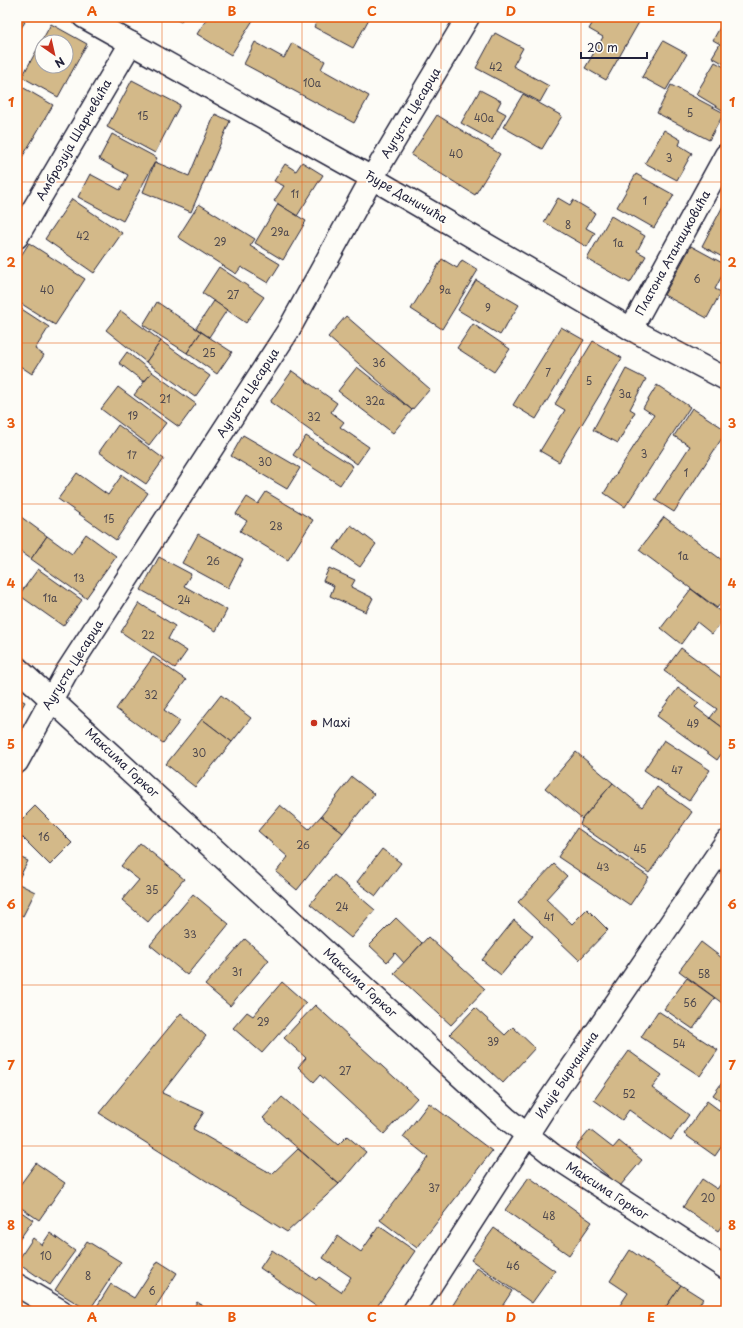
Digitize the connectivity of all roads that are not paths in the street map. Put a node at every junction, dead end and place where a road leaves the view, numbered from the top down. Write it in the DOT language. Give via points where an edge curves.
graph roads {
  1 [pos="84,17"];
  2 [pos="468,17"];
  3 [pos="131,43"];
  4 [pos="726,155"];
  5 [pos="372,178"];
  6 [pos="17,237"];
  7 [pos="631,329"];
  8 [pos="726,379"];
  9 [pos="17,668"];
  10 [pos="51,699"];
  11 [pos="17,762"];
  12 [pos="726,842"];
  13 [pos="527,1135"];
  14 [pos="726,1268"];
  15 [pos="17,1284"];
  16 [pos="61,1311"];
  17 [pos="414,1311"];
  1 -- 3 [label="street, Ђуре Даничића"];
  2 -- 5 [label="street, Аугуста Цесарца"];
  3 -- 5 [label="street, Ђуре Даничића"];
  3 -- 6 [label="street, Амброзија Шарчевића"];
  4 -- 7 [label="street, Платона Атанацковића"];
  5 -- 7 [label="street, Ђуре Даничића"];
  5 -- 10 [label="street, Аугуста Цесарца" via="288,331"];
  7 -- 8 [label="street, Ђуре Даничића"];
  9 -- 10 [label="street, Максима Горког"];
  10 -- 11 [label="street, Аугуста Цесарца"];
  10 -- 13 [label="street, Максима Горког"];
  12 -- 13 [label="street, Илије Бирчанина"];
  13 -- 14 [label="street, Максима Горког" via="554,1156"];
  13 -- 17 [label="street, Илије Бирчанина"];
  15 -- 16 [label="street"];
}
